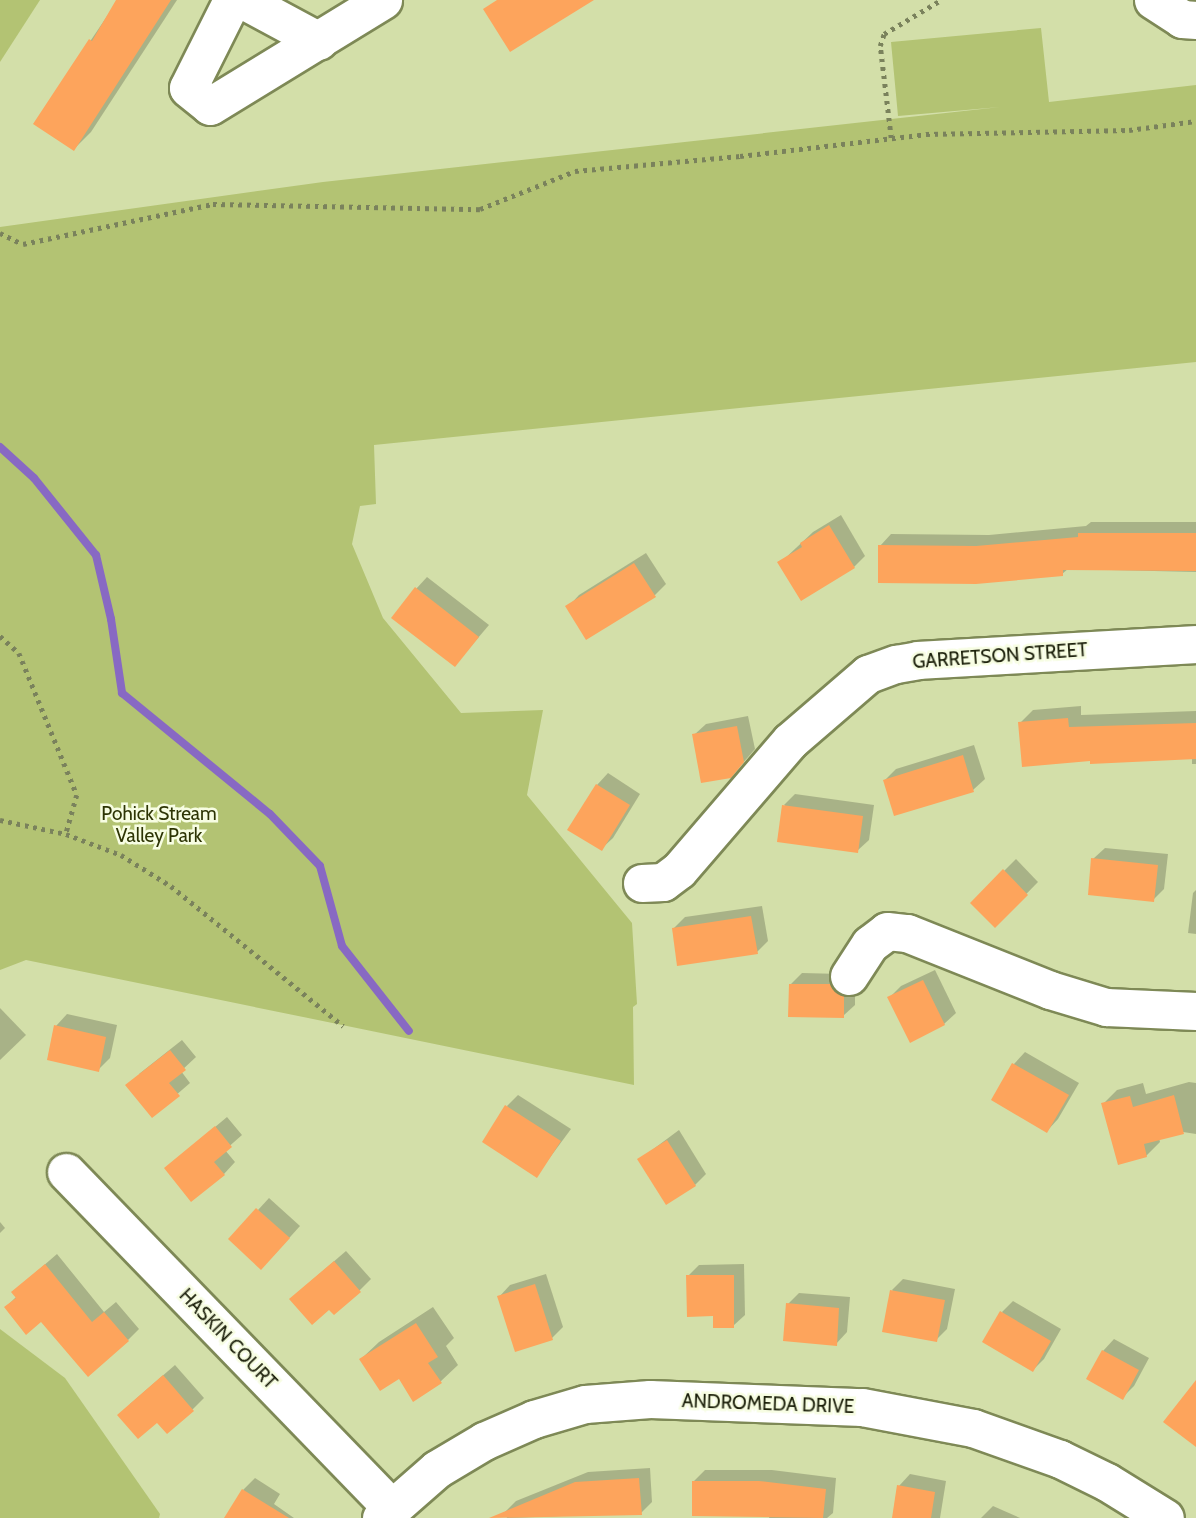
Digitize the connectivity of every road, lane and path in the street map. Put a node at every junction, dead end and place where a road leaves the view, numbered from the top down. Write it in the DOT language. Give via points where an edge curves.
graph roads {
  1 [pos="232,0"];
  2 [pos="243,0"];
  3 [pos="383,0"];
  4 [pos="941,0"];
  5 [pos="1153,0"];
  6 [pos="1196,20"];
  7 [pos="319,41"];
  8 [pos="1196,121"];
  9 [pos="891,138"];
  10 [pos="0,233"];
  11 [pos="0,636"];
  12 [pos="1196,645"];
  13 [pos="0,820"];
  14 [pos="66,834"];
  15 [pos="642,883"];
  16 [pos="849,976"];
  17 [pos="1196,1012"];
  18 [pos="343,1026"];
  19 [pos="66,1172"];
  20 [pos="386,1512"];
  21 [pos="1165,1518"];
  1 -- 7 [label="street" via="188,88 210,106"];
  2 -- 7 [label="street"];
  3 -- 7 [label="street"];
  4 -- 9 [label="path" via="884,34 880,46"];
  5 -- 6 [label="street" via="1182,19"];
  8 -- 9 [label="path" via="1129,130"];
  9 -- 10 [label="path" via="575,171 480,209 213,204 23,244"];
  11 -- 14 [label="path" via="19,653 77,795"];
  12 -- 15 [label="street, GARRETSON STREET" via="918,660 869,674 790,741 679,870 663,882"];
  13 -- 14 [label="path"];
  14 -- 18 [label="path" via="121,855 171,886"];
  16 -- 17 [label="street" via="878,938 887,932 907,933 1050,990 1106,1007"];
  19 -- 20 [label="street, HASKIN COURT"];
  20 -- 21 [label="street, ANDROMEDA DRIVE" via="437,1469 534,1419 585,1404 650,1399 862,1407 972,1429 1060,1459"];
}
